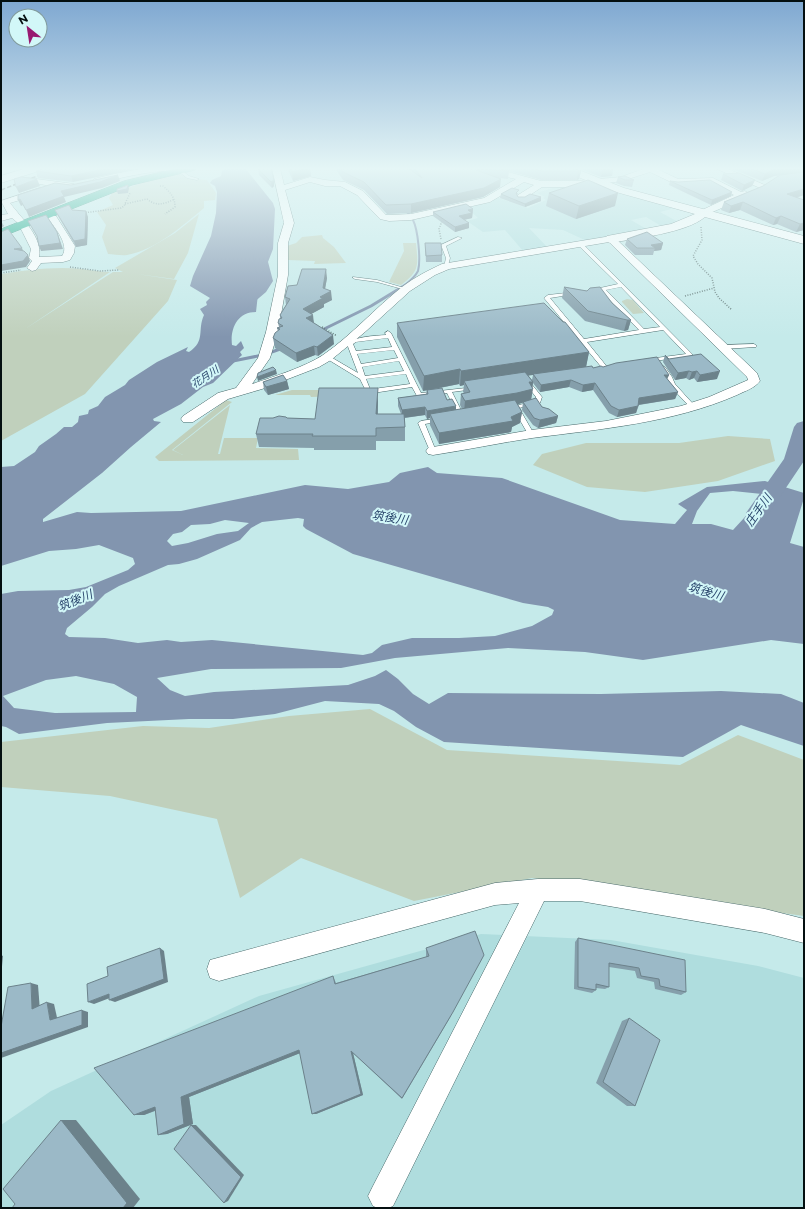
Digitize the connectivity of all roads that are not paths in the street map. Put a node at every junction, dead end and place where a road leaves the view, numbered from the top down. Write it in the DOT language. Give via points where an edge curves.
graph roads {
  1 [pos="23,224"];
  2 [pos="24,224"];
  3 [pos="57,224"];
  4 [pos="289,224"];
  5 [pos="680,224"];
  6 [pos="744,224"];
  7 [pos="1,233"];
  8 [pos="460,238"];
  9 [pos="611,239"];
  10 [pos="804,240"];
  11 [pos="580,244"];
  12 [pos="70,246"];
  13 [pos="36,249"];
  14 [pos="446,266"];
  15 [pos="355,278"];
  16 [pos="622,285"];
  17 [pos="404,288"];
  18 [pos="602,289"];
  19 [pos="587,291"];
  20 [pos="579,292"];
  21 [pos="664,328"];
  22 [pos="643,331"];
  23 [pos="584,341"];
  24 [pos="754,346"];
  25 [pos="723,347"];
  26 [pos="395,348"];
  27 [pos="354,353"];
  28 [pos="327,357"];
  29 [pos="401,359"];
  30 [pos="656,360"];
  31 [pos="641,362"];
  32 [pos="359,366"];
  33 [pos="612,367"];
  34 [pos="605,368"];
  35 [pos="598,369"];
  36 [pos="407,372"];
  37 [pos="363,378"];
  38 [pos="533,379"];
  39 [pos="526,380"];
  40 [pos="518,382"];
  41 [pos="414,385"];
  42 [pos="480,387"];
  43 [pos="241,390"];
  44 [pos="449,392"];
  45 [pos="692,406"];
  46 [pos="516,408"];
  47 [pos="501,410"];
  48 [pos="469,415"];
  49 [pos="454,417"];
  50 [pos="188,419"];
  51 [pos="531,434"];
  52 [pos="433,451"];
  53 [pos="538,890"];
  54 [pos="804,930"];
  55 [pos="219,969"];
  56 [pos="383,1196"];
  1 -- 7 [label="highway"];
  2 -- 13 [label="street"];
  3 -- 12 [label="street"];
  4 -- 43 [label="street" via="283,243 283,275 272,332 264,358"];
  5 -- 9 [label="street"];
  6 -- 10 [label="street"];
  8 -- 14 [label="lane" via="443,245 448,258"];
  9 -- 11 [label="street"];
  9 -- 25 [label="street"];
  11 -- 14 [label="street"];
  11 -- 16 [label="lane"];
  12 -- 13 [label="street"];
  12 -- 13 [label="street" via="66,258 35,264"];
  14 -- 17 [label="street"];
  15 -- 17 [label="lane"];
  16 -- 18 [label="lane"];
  16 -- 21 [label="lane"];
  17 -- 28 [label="street"];
  18 -- 19 [label="lane"];
  18 -- 22 [label="lane"];
  20 -- 23 [label="lane" via="547,298"];
  21 -- 22 [label="lane"];
  21 -- 30 [label="lane" via="690,355"];
  22 -- 23 [label="lane"];
  23 -- 34 [label="lane"];
  24 -- 25 [label="lane"];
  25 -- 45 [label="street" via="753,376 754,381 714,400"];
  26 -- 27 [label="lane"];
  26 -- 27 [label="lane" via="389,335 354,341 350,344"];
  26 -- 29 [label="lane"];
  27 -- 32 [label="lane"];
  28 -- 37 [label="lane"];
  28 -- 43 [label="street" via="258,386"];
  29 -- 32 [label="lane"];
  29 -- 36 [label="lane"];
  30 -- 31 [label="lane"];
  30 -- 45 [label="lane" via="672,385"];
  32 -- 37 [label="lane"];
  33 -- 34 [label="lane"];
  34 -- 35 [label="lane"];
  36 -- 37 [label="lane"];
  36 -- 41 [label="lane"];
  37 -- 41 [label="lane" via="368,390 373,391"];
  38 -- 39 [label="lane"];
  39 -- 40 [label="lane"];
  39 -- 46 [label="lane" via="539,397 538,402"];
  41 -- 44 [label="lane" via="419,396"];
  42 -- 44 [label="lane"];
  43 -- 50 [label="street" via="223,396"];
  44 -- 49 [label="lane"];
  45 -- 51 [label="street" via="606,425"];
  46 -- 47 [label="lane"];
  46 -- 51 [label="lane"];
  48 -- 49 [label="lane"];
  49 -- 52 [label="lane" via="421,423"];
  51 -- 52 [label="street"];
  53 -- 54 [label="street" via="580,890 765,921"];
  53 -- 55 [label="street" via="495,894"];
  53 -- 56 [label="street"];
}
